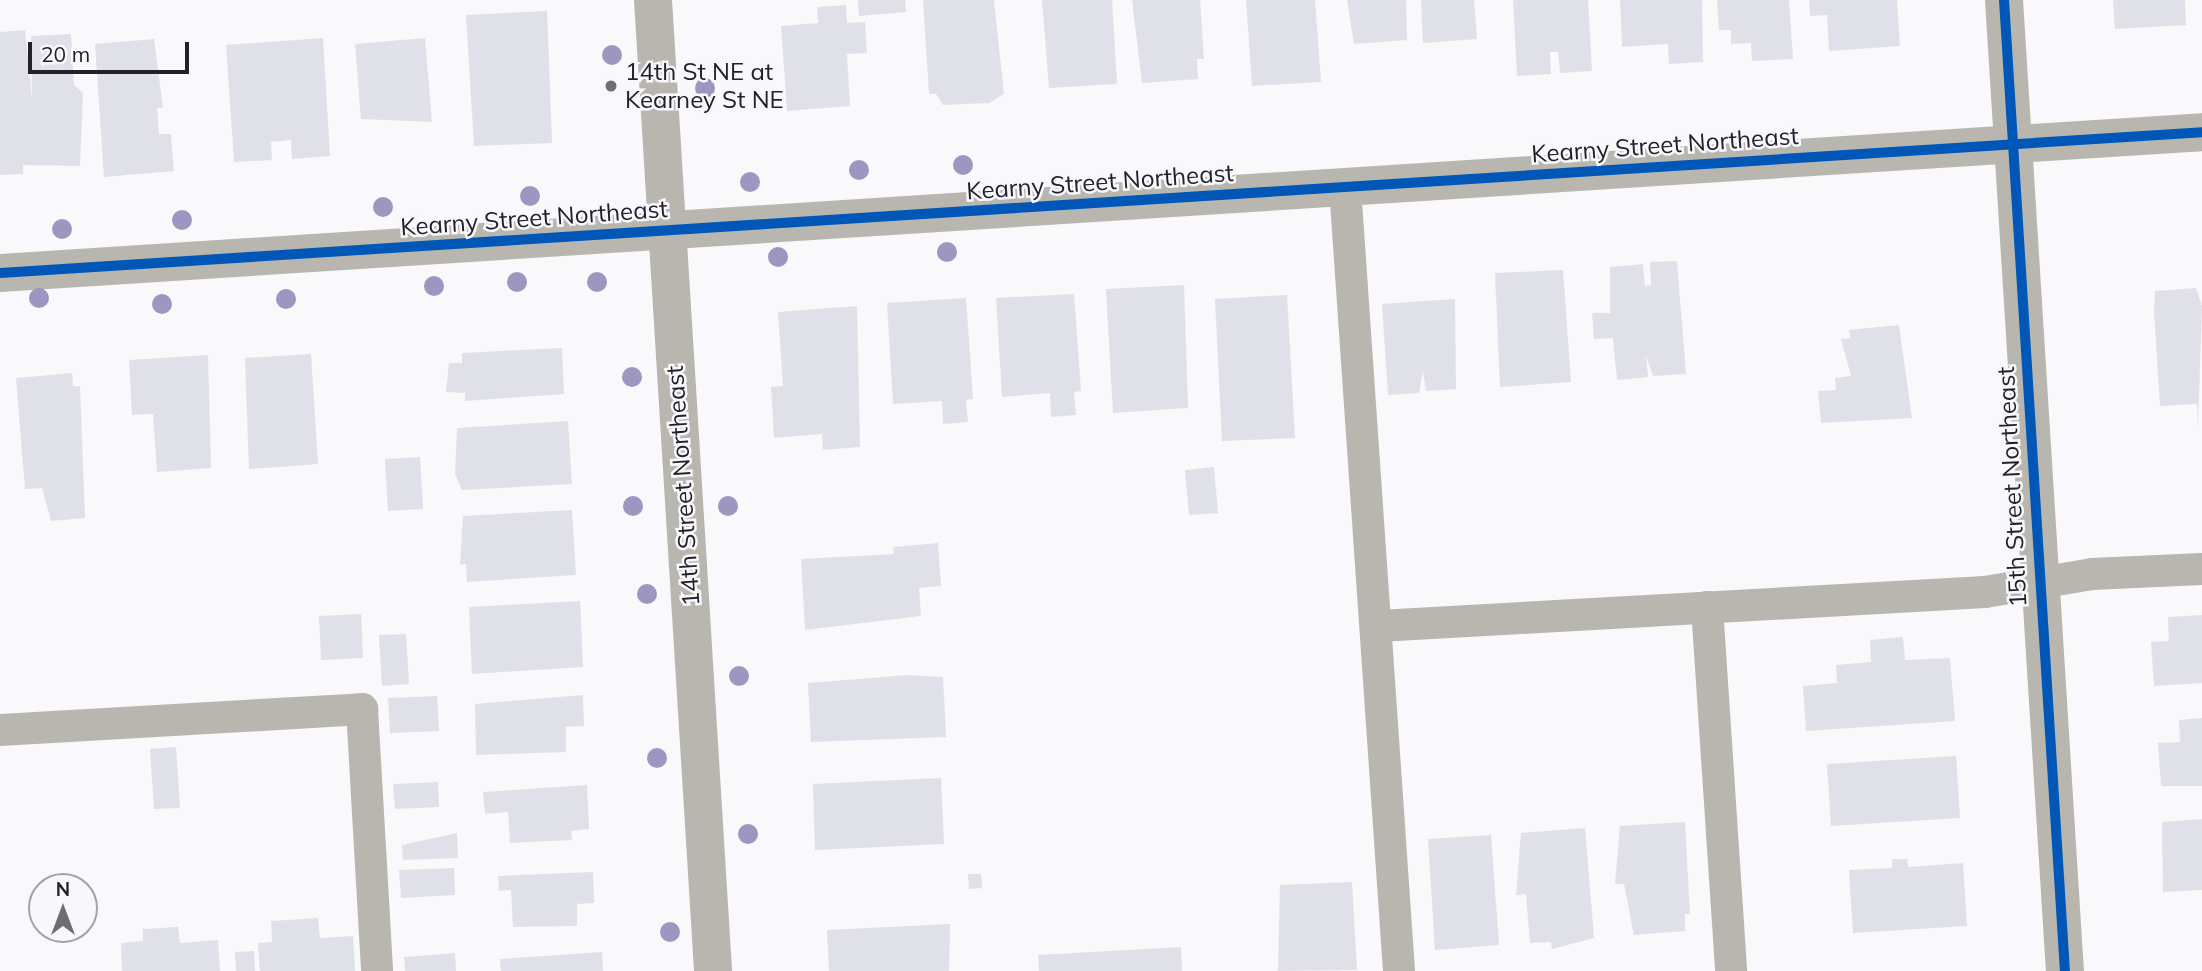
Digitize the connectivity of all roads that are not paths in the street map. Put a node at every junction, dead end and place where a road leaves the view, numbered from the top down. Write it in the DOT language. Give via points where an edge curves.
graph roads {
  1 [pos="653,0"];
  2 [pos="2004,0"];
  3 [pos="2202,132"];
  4 [pos="2013,145"];
  5 [pos="1345,187"];
  6 [pos="667,230"];
  7 [pos="0,273"];
  8 [pos="2202,569"];
  9 [pos="2038,586"];
  10 [pos="1707,607"];
  11 [pos="1379,626"];
  12 [pos="0,730"];
  13 [pos="377,971"];
  14 [pos="713,971"];
  15 [pos="1399,971"];
  16 [pos="1731,971"];
  17 [pos="2065,971"];
  1 -- 6 [label="street, 14th Street Northeast"];
  2 -- 4 [label="street, 15th Street Northeast"];
  3 -- 4 [label="street, Kearny Street Northeast"];
  4 -- 5 [label="street, Kearny Street Northeast"];
  4 -- 9 [label="street, 15th Street Northeast"];
  5 -- 6 [label="street, Kearny Street Northeast"];
  5 -- 11 [label="lane"];
  6 -- 7 [label="street, Kearny Street Northeast"];
  6 -- 14 [label="street, 14th Street Northeast"];
  8 -- 9 [label="lane" via="2091,574"];
  9 -- 10 [label="lane"];
  9 -- 17 [label="street, 15th Street Northeast"];
  10 -- 11 [label="lane"];
  10 -- 16 [label="lane"];
  11 -- 15 [label="lane"];
  12 -- 13 [label="lane" via="362,709"];
}
